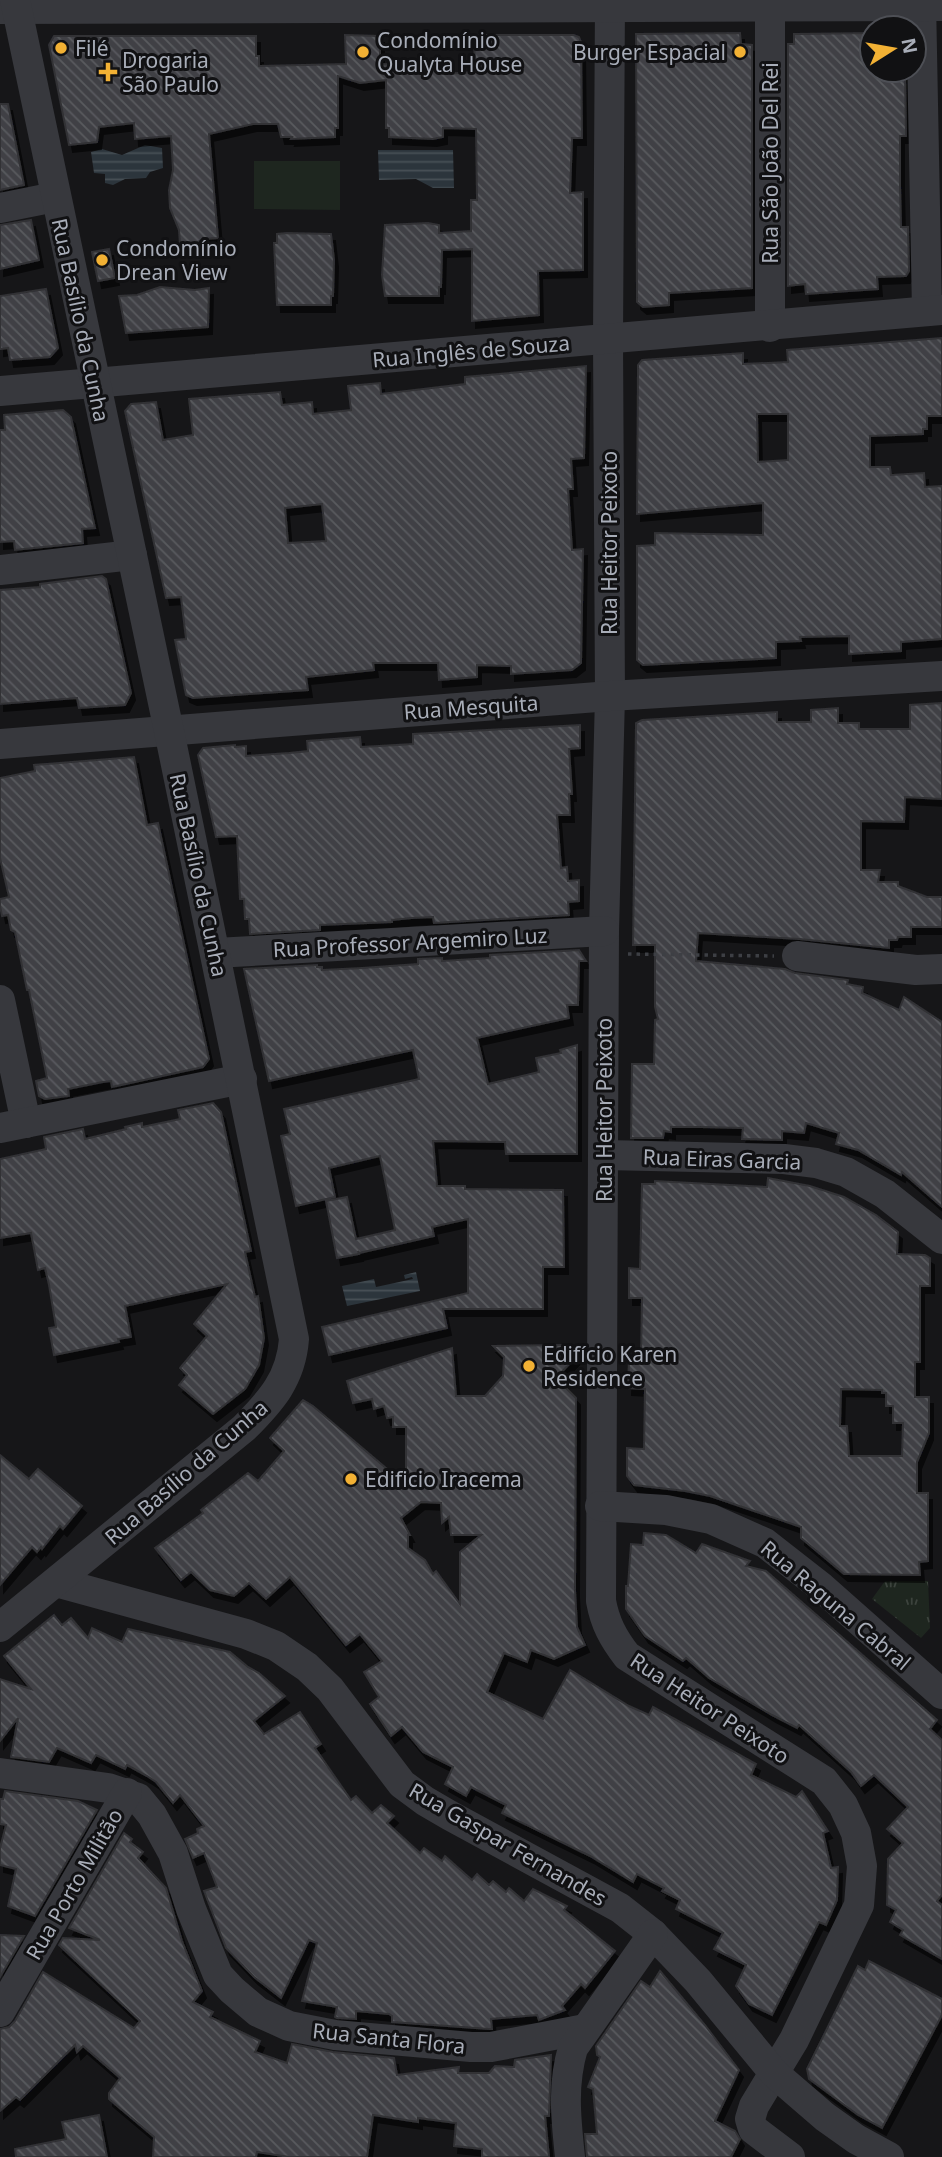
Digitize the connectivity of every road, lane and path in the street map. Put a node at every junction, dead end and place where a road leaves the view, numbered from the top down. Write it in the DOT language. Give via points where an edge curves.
graph roads {
  1 [pos="770,3"];
  2 [pos="199,4"];
  3 [pos="610,4"];
  4 [pos="928,4"];
  5 [pos="10,6"];
  6 [pos="55,197"];
  7 [pos="0,208"];
  8 [pos="935,311"];
  9 [pos="770,327"];
  10 [pos="608,340"];
  11 [pos="95,383"];
  12 [pos="0,391"];
  13 [pos="132,555"];
  14 [pos="0,570"];
  15 [pos="942,676"];
  16 [pos="610,696"];
  17 [pos="168,730"];
  18 [pos="0,744"];
  19 [pos="604,943"];
  20 [pos="216,953"];
  21 [pos="797,956"];
  22 [pos="942,969"];
  23 [pos="0,1000"];
  24 [pos="242,1079"];
  25 [pos="13,1125"];
  26 [pos="605,1155"];
  27 [pos="942,1239"];
  28 [pos="600,1506"];
  29 [pos="56,1582"];
  30 [pos="0,1627"];
  31 [pos="942,1694"];
  32 [pos="0,1773"];
  33 [pos="127,1793"];
  34 [pos="653,1934"];
  35 [pos="0,2012"];
  36 [pos="585,2029"];
  37 [pos="774,2073"];
  38 [pos="570,2157"];
  39 [pos="790,2157"];
  40 [pos="889,2157"];
  1 -- 3 [label="street"];
  1 -- 4 [label="street"];
  1 -- 9 [label="street, Rua São João Del Rei"];
  2 -- 3 [label="street"];
  2 -- 5 [label="street"];
  3 -- 10 [label="street, Rua Heitor Peixoto"];
  4 -- 8 [label="street"];
  5 -- 6 [label="street, Rua Basílio da Cunha"];
  6 -- 7 [label="street"];
  6 -- 11 [label="street, Rua Basílio da Cunha"];
  8 -- 9 [label="street, Rua Inglês de Souza"];
  9 -- 10 [label="street, Rua Inglês de Souza"];
  10 -- 11 [label="street, Rua Inglês de Souza"];
  10 -- 16 [label="street, Rua Heitor Peixoto"];
  11 -- 12 [label="street, Rua Inglês de Souza"];
  11 -- 13 [label="street, Rua Basílio da Cunha"];
  13 -- 14 [label="street"];
  13 -- 17 [label="street, Rua Basílio da Cunha"];
  15 -- 16 [label="street, Rua Mesquita"];
  16 -- 17 [label="street, Rua Mesquita"];
  16 -- 19 [label="street, Rua Heitor Peixoto"];
  17 -- 18 [label="street, Rua Mesquita"];
  17 -- 20 [label="street, Rua Basílio da Cunha"];
  19 -- 20 [label="street, Rua Professor Argemiro Luz"];
  19 -- 21 [label="path"];
  19 -- 26 [label="street, Rua Heitor Peixoto"];
  20 -- 24 [label="street, Rua Basílio da Cunha"];
  21 -- 22 [label="street"];
  23 -- 25 [label="street"];
  24 -- 25 [label="street"];
  24 -- 29 [label="street, Rua Basílio da Cunha" via="293,1339 286,1375 271,1401 244,1428"];
  26 -- 27 [label="street, Rua Eiras Garcia" via="816,1163 846,1172 885,1194"];
  26 -- 28 [label="street, Rua Heitor Peixoto"];
  28 -- 31 [label="street, Rua Raguna Cabral" via="666,1510 711,1519 765,1543"];
  28 -- 37 [label="street, Rua Heitor Peixoto" via="601,1601 609,1629 627,1656 824,1781 843,1805 856,1833 862,1866 859,1905"];
  29 -- 30 [label="street, Rua Basílio da Cunha"];
  29 -- 34 [label="street, Rua Gaspar Fernandes" via="276,1646 330,1689 402,1784 449,1815 620,1908"];
  32 -- 33 [label="street"];
  33 -- 35 [label="street, Rua Porto Militão"];
  33 -- 36 [label="street, Rua Santa Flora" via="138,1798 152,1815 173,1853 218,1975 258,2012 289,2026 335,2035 471,2048"];
  34 -- 36 [label="street"];
  34 -- 37 [label="street, Rua Gaspar Fernandes"];
  36 -- 38 [label="street" via="567,2068 564,2101"];
  37 -- 39 [label="street, Rua Heitor Peixoto" via="751,2119 753,2129"];
  37 -- 40 [label="street, Rua Gaspar Fernandes" via="825,2117"];
}
